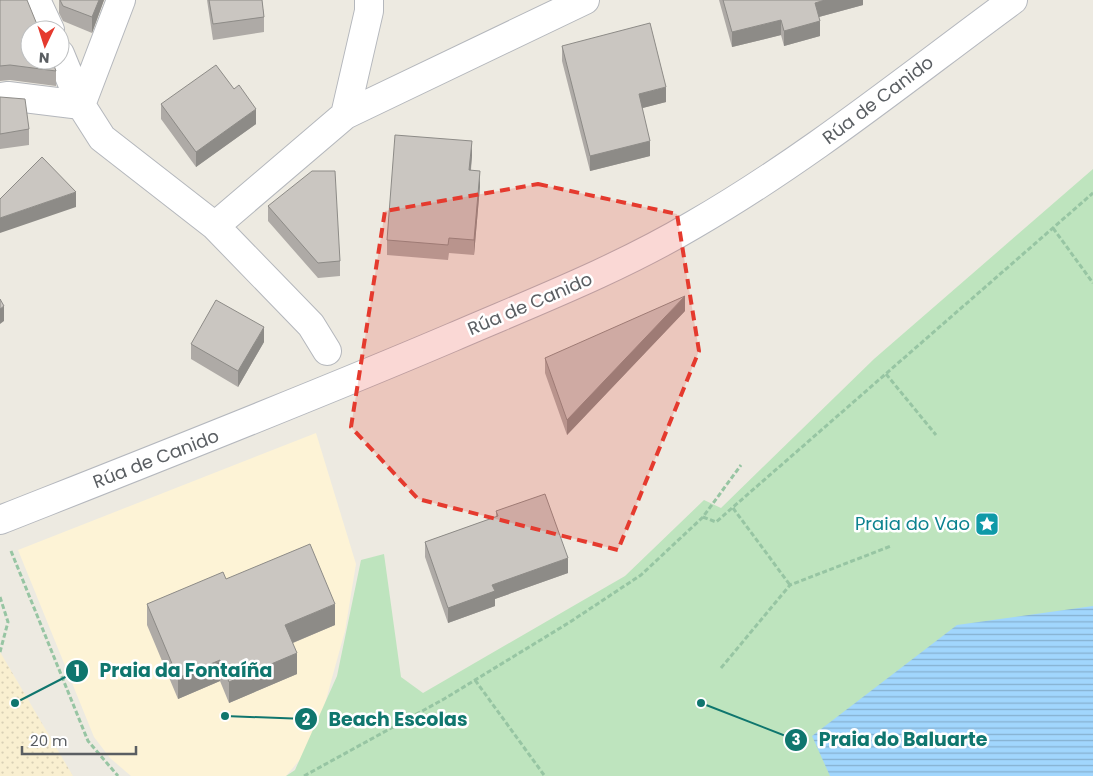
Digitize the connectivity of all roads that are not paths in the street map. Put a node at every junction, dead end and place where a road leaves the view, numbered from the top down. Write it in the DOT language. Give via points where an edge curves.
graph roads {
  1 [pos="36,0"];
  2 [pos="121,0"];
  3 [pos="369,0"];
  4 [pos="585,0"];
  5 [pos="1012,0"];
  6 [pos="45,20"];
  7 [pos="67,70"];
  8 [pos="0,97"];
  9 [pos="81,105"];
  10 [pos="345,115"];
  11 [pos="215,226"];
  12 [pos="327,351"];
  13 [pos="4,532"];
  1 -- 6 [label="street"];
  2 -- 9 [label="street"];
  3 -- 10 [label="street"];
  4 -- 10 [label="street"];
  5 -- 13 [label="street, Rúa de Canido" via="806,153 694,225 641,253 584,281"];
  7 -- 9 [label="street"];
  8 -- 9 [label="street"];
  9 -- 11 [label="street" via="102,138"];
  10 -- 11 [label="street"];
  11 -- 12 [label="street" via="311,325"];
}
